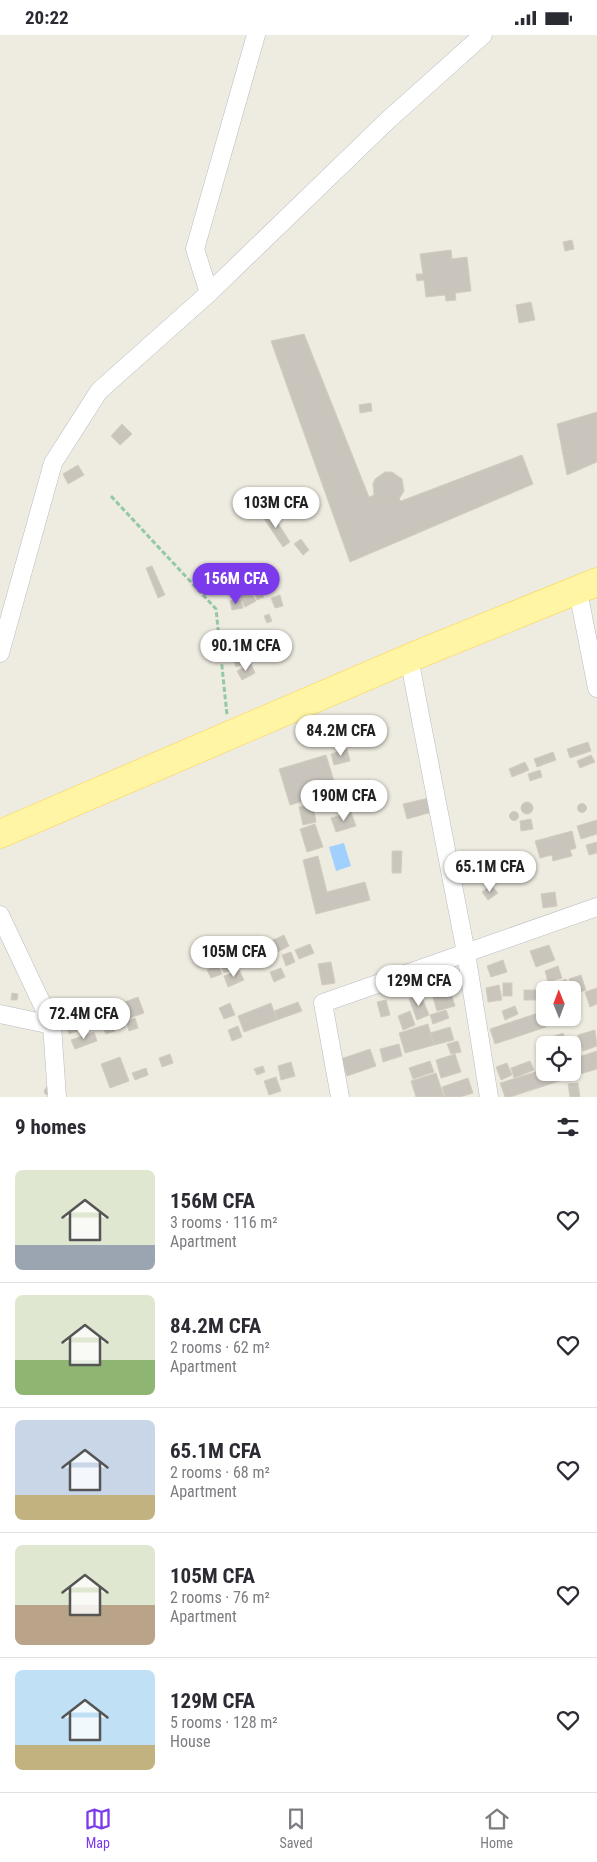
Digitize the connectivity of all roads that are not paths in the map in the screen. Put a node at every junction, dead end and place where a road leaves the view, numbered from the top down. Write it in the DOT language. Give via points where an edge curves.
graph roads {
  1 [pos="256,35"];
  2 [pos="483,35"];
  3 [pos="209,293"];
  4 [pos="588,586"];
  5 [pos="0,653"];
  6 [pos="409,658"];
  7 [pos="597,688"];
  8 [pos="0,834"];
  9 [pos="597,907"];
  10 [pos="0,915"];
  11 [pos="466,953"];
  12 [pos="0,1014"];
  13 [pos="52,1025"];
  14 [pos="56,1097"];
  15 [pos="340,1097"];
  16 [pos="489,1097"];
  1 -- 3 [label="street" via="195,249"];
  2 -- 3 [label="street" via="387,121"];
  3 -- 5 [label="street" via="99,391 53,463"];
  4 -- 6 [label="main road"];
  4 -- 7 [label="street"];
  6 -- 8 [label="main road"];
  6 -- 11 [label="street"];
  9 -- 11 [label="street"];
  10 -- 13 [label="street"];
  11 -- 15 [label="street" via="323,1003"];
  11 -- 16 [label="street"];
  12 -- 13 [label="street"];
  13 -- 14 [label="street"];
}
